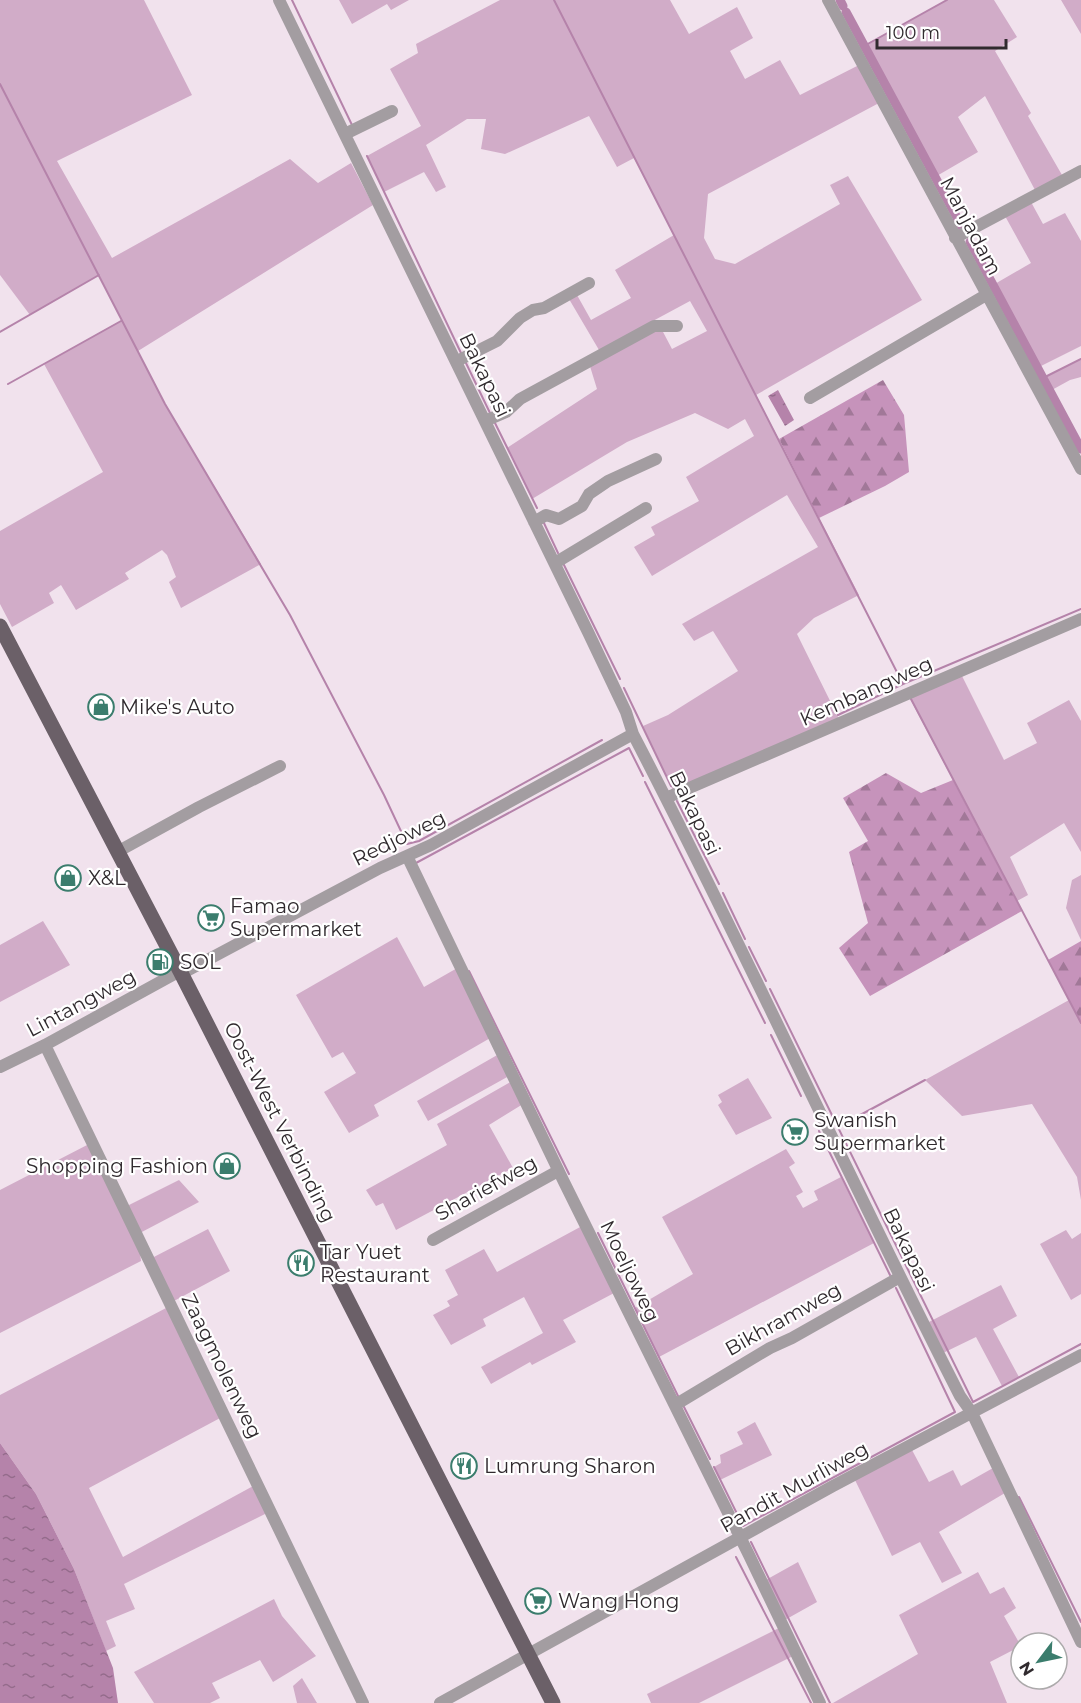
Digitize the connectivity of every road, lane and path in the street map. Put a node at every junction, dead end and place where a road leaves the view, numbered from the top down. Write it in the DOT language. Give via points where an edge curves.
graph roads {
  1 [pos="279,0"];
  2 [pos="828,0"];
  3 [pos="392,111"];
  4 [pos="345,134"];
  5 [pos="1081,171"];
  6 [pos="955,238"];
  7 [pos="589,283"];
  8 [pos="986,295"];
  9 [pos="677,326"];
  10 [pos="457,361"];
  11 [pos="810,398"];
  12 [pos="485,421"];
  13 [pos="656,459"];
  14 [pos="1081,469"];
  15 [pos="646,508"];
  16 [pos="534,522"];
  17 [pos="555,563"];
  18 [pos="1081,619"];
  19 [pos="0,626"];
  20 [pos="633,734"];
  21 [pos="280,766"];
  22 [pos="666,798"];
  23 [pos="117,852"];
  24 [pos="406,856"];
  25 [pos="180,973"];
  26 [pos="45,1045"];
  27 [pos="0,1067"];
  28 [pos="558,1171"];
  29 [pos="433,1240"];
  30 [pos="900,1277"];
  31 [pos="1081,1356"];
  32 [pos="680,1402"];
  33 [pos="972,1413"];
  34 [pos="740,1539"];
  35 [pos="1081,1642"];
  36 [pos="527,1654"];
  37 [pos="363,1703"];
  38 [pos="440,1703"];
  39 [pos="553,1703"];
  40 [pos="820,1703"];
  1 -- 4 [label="street, Bakapasi"];
  2 -- 6 [label="street, Manjadam"];
  3 -- 4 [label="street"];
  4 -- 10 [label="street, Bakapasi"];
  5 -- 6 [label="street"];
  6 -- 8 [label="street, Manjadam"];
  7 -- 10 [label="street" via="533,310 497,341"];
  8 -- 11 [label="street"];
  8 -- 14 [label="street, Manjadam"];
  9 -- 12 [label="street" via="654,326"];
  10 -- 12 [label="street, Bakapasi"];
  12 -- 16 [label="street, Bakapasi"];
  13 -- 16 [label="street" via="608,481 589,494 582,506 559,519 546,515"];
  15 -- 17 [label="street"];
  16 -- 17 [label="street, Bakapasi"];
  17 -- 20 [label="street, Bakapasi"];
  18 -- 22 [label="street, Kembangweg"];
  19 -- 23 [label="main road, Oost-West Verbinding"];
  20 -- 22 [label="street, Bakapasi"];
  20 -- 24 [label="street, Redjoweg"];
  21 -- 23 [label="street"];
  22 -- 30 [label="street, Bakapasi"];
  23 -- 25 [label="main road, Oost-West Verbinding"];
  24 -- 25 [label="street, Redjoweg"];
  24 -- 28 [label="street, Moeljoweg"];
  25 -- 26 [label="street, Lintangweg"];
  25 -- 36 [label="main road, Oost-West Verbinding"];
  26 -- 27 [label="street, Lintangweg"];
  26 -- 37 [label="street, Zaagmolenweg"];
  28 -- 29 [label="street, Shariefweg"];
  28 -- 32 [label="street, Moeljoweg"];
  30 -- 32 [label="street, Bikhramweg"];
  30 -- 33 [label="street, Bakapasi"];
  31 -- 33 [label="street, Pandit Murliweg"];
  32 -- 34 [label="street, Moeljoweg"];
  33 -- 34 [label="street, Pandit Murliweg"];
  33 -- 35 [label="street, Bakapasi"];
  34 -- 36 [label="street, Pandit Murliweg"];
  34 -- 40 [label="street, Moeljoweg"];
  36 -- 38 [label="street"];
  36 -- 39 [label="main road, Oost-West Verbinding"];
}
